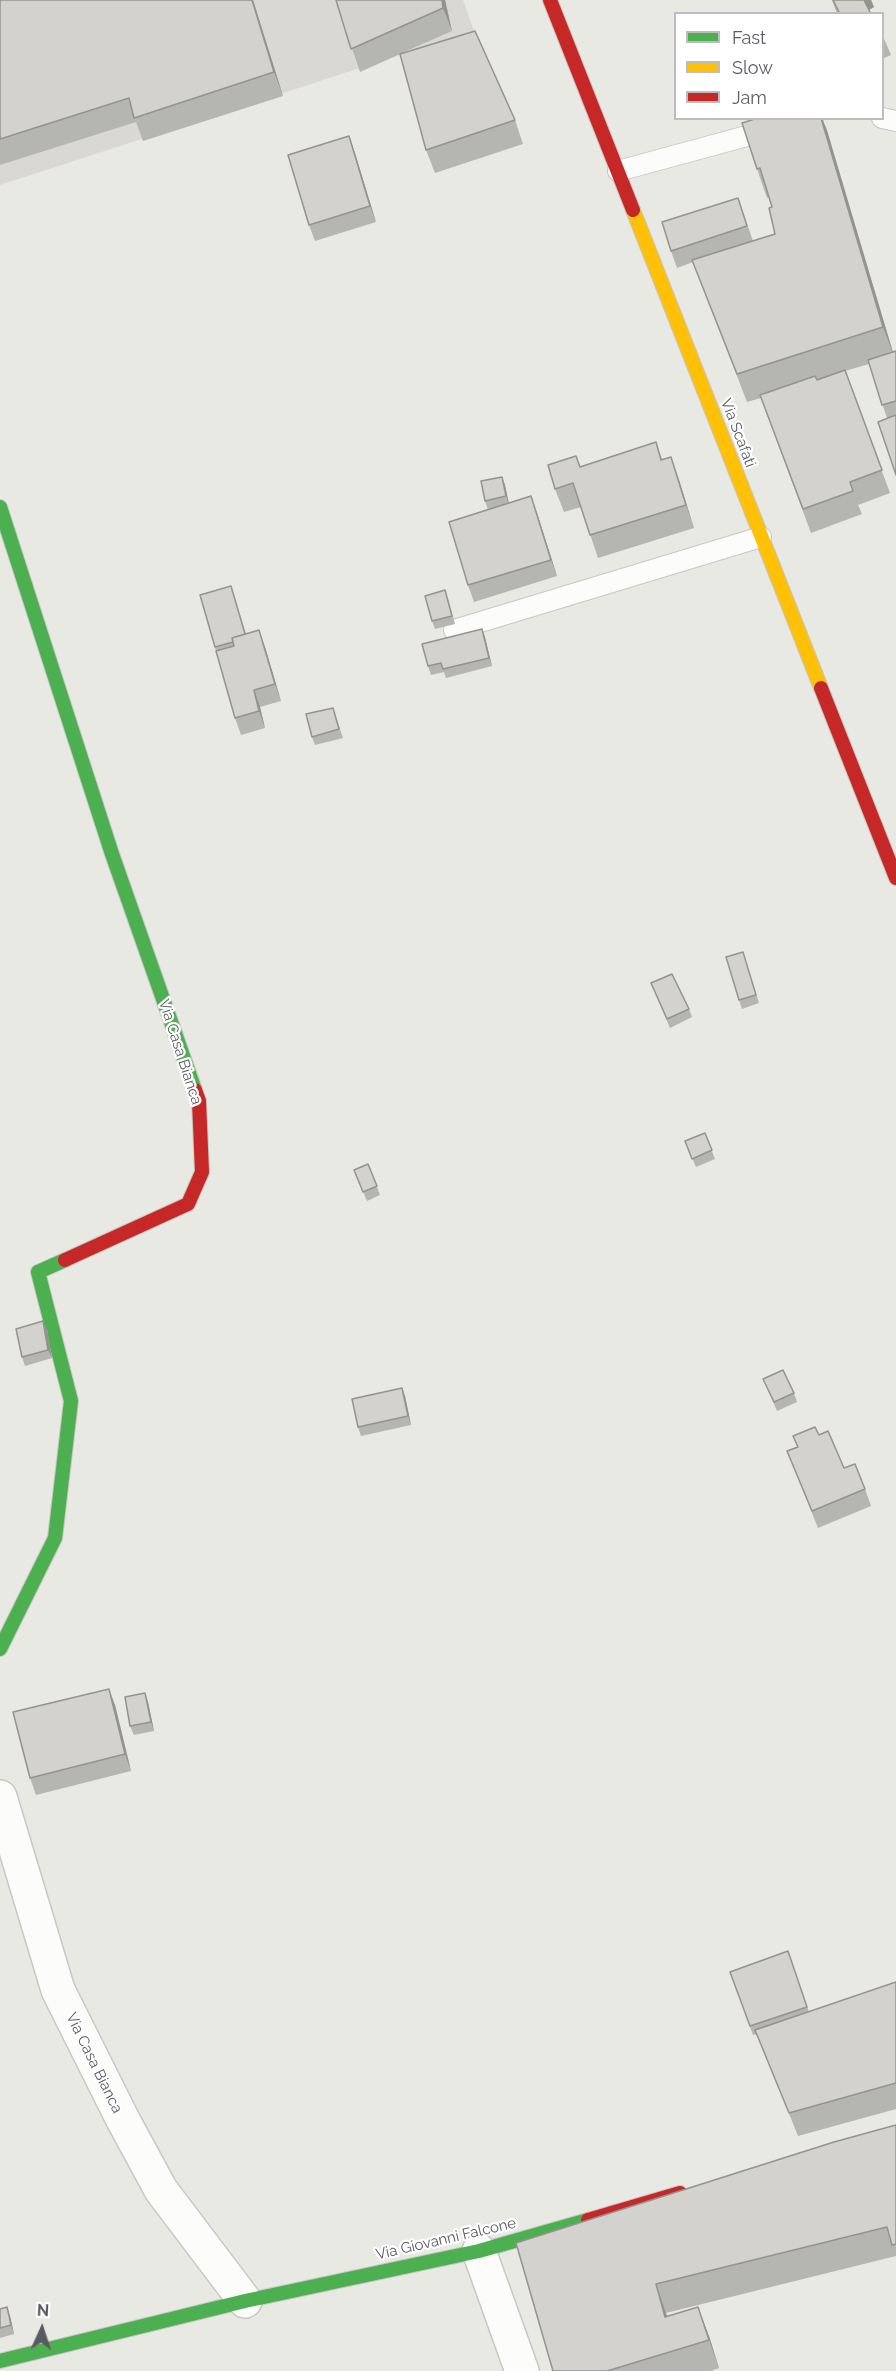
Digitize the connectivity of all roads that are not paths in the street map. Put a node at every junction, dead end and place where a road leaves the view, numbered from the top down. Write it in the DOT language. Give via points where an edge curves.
graph roads {
  1 [pos="550,0"];
  2 [pos="806,120"];
  3 [pos="618,171"];
  4 [pos="0,507"];
  5 [pos="761,537"];
  6 [pos="454,630"];
  7 [pos="896,878"];
  8 [pos="0,1649"];
  9 [pos="0,1797"];
  10 [pos="690,2190"];
  11 [pos="479,2251"];
  12 [pos="245,2301"];
  13 [pos="0,2361"];
  14 [pos="522,2371"];
  1 -- 3 [label="street, Via Scafati"];
  2 -- 3 [label="lane"];
  3 -- 5 [label="street, Via Scafati"];
  4 -- 8 [label="street, Via Casa Bianca" via="112,854 199,1101 202,1172 188,1204 38,1272 71,1401 55,1538"];
  5 -- 6 [label="lane"];
  5 -- 7 [label="street, Via Scafati"];
  9 -- 12 [label="street, Via Casa Bianca" via="58,1990 161,2190"];
  10 -- 11 [label="street, Via Giovanni Falcone"];
  11 -- 12 [label="street, Via Giovanni Falcone"];
  11 -- 14 [label="street"];
  12 -- 13 [label="street, Via Giovanni Falcone"];
}
